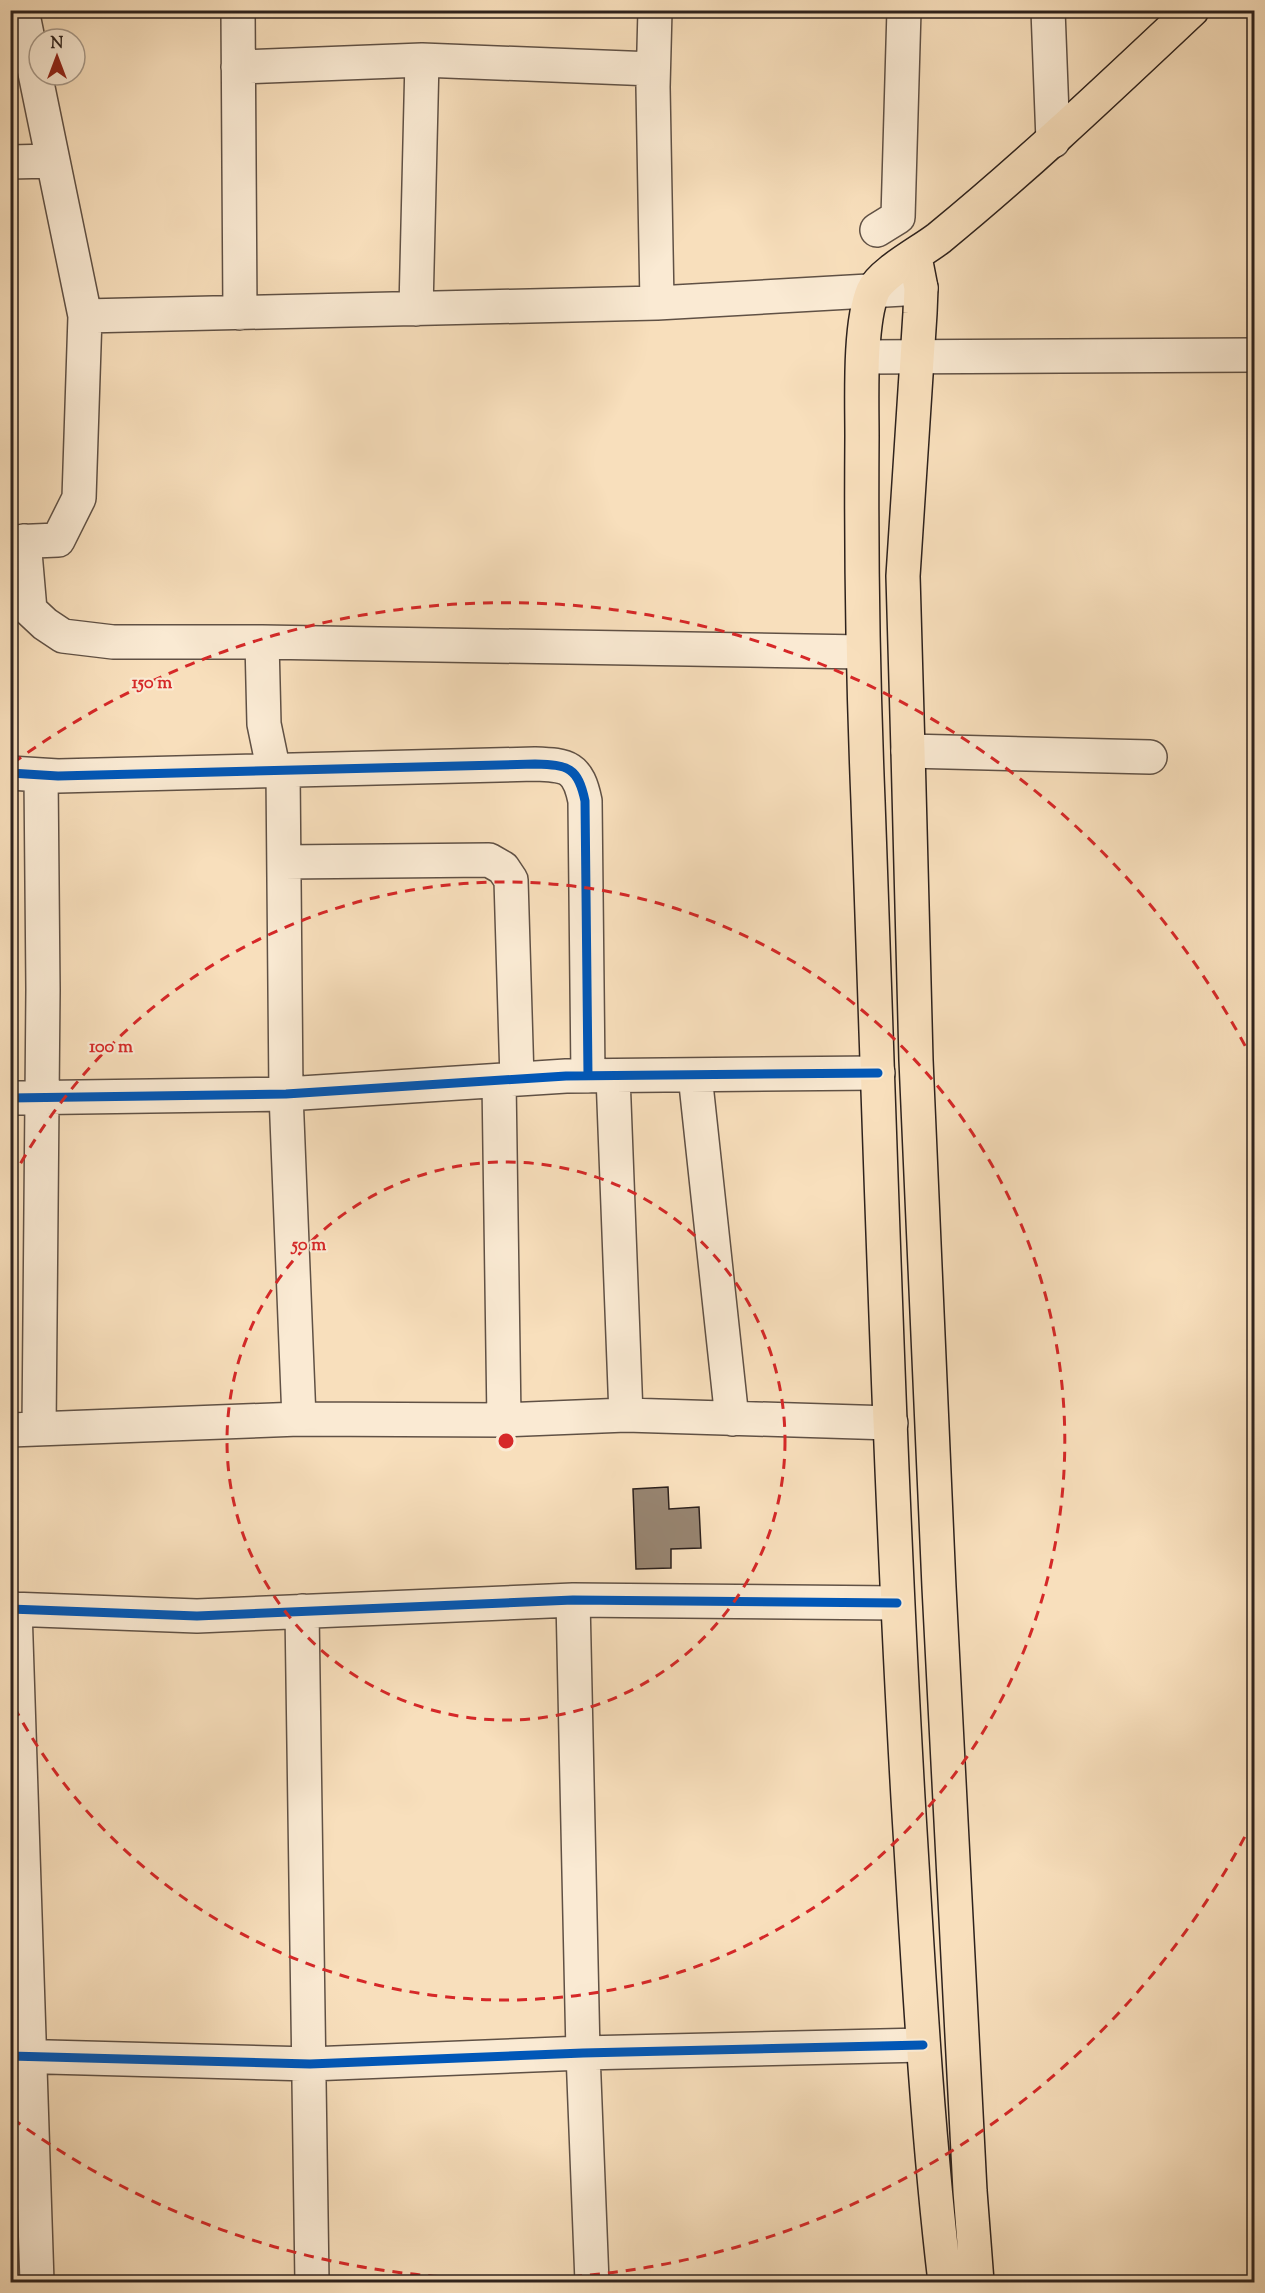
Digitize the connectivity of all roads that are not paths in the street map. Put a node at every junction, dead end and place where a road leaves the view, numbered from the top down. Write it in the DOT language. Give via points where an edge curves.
graph roads {
  1 [pos="22,10"];
  2 [pos="238,10"];
  3 [pos="655,10"];
  4 [pos="904,10"];
  5 [pos="1048,10"];
  6 [pos="1192,10"];
  7 [pos="422,60"];
  8 [pos="238,67"];
  9 [pos="654,69"];
  10 [pos="1053,141"];
  11 [pos="53,161"];
  12 [pos="10,162"];
  13 [pos="877,230"];
  14 [pos="918,273"];
  15 [pos="874,291"];
  16 [pos="657,303"];
  17 [pos="416,309"];
  18 [pos="240,313"];
  19 [pos="85,316"];
  20 [pos="1254,355"];
  21 [pos="864,357"];
  22 [pos="918,357"];
  23 [pos="17,542"];
  24 [pos="262,642"];
  25 [pos="862,652"];
  26 [pos="908,751"];
  27 [pos="1150,757"];
  28 [pos="279,772"];
  29 [pos="26,774"];
  30 [pos="284,862"];
  31 [pos="878,1073"];
  32 [pos="695,1075"];
  33 [pos="601,1076"];
  34 [pos="508,1080"];
  35 [pos="286,1094"];
  36 [pos="43,1097"];
  37 [pos="10,1098"];
  38 [pos="626,1415"];
  39 [pos="299,1419"];
  40 [pos="732,1419"];
  41 [pos="504,1420"];
  42 [pos="891,1423"];
  43 [pos="25,1430"];
  44 [pos="573,1600"];
  45 [pos="897,1603"];
  46 [pos="13,1609"];
  47 [pos="302,1611"];
  48 [pos="923,2045"];
  49 [pos="583,2053"];
  50 [pos="20,2056"];
  51 [pos="310,2064"];
  52 [pos="37,2283"];
  53 [pos="312,2283"];
  54 [pos="592,2283"];
  55 [pos="945,2283"];
  56 [pos="977,2283"];
  1 -- 11 [label="street"];
  2 -- 8 [label="street"];
  3 -- 9 [label="street"];
  4 -- 13 [label="street" via="898,217"];
  5 -- 10 [label="street"];
  6 -- 10 [label="main road"];
  7 -- 8 [label="street"];
  7 -- 9 [label="street"];
  7 -- 17 [label="street"];
  8 -- 18 [label="street"];
  9 -- 16 [label="street"];
  10 -- 14 [label="main road"];
  11 -- 12 [label="street"];
  11 -- 19 [label="street"];
  14 -- 15 [label="main road" via="883,278"];
  14 -- 22 [label="main road"];
  15 -- 16 [label="street"];
  15 -- 21 [label="main road" via="866,323"];
  16 -- 17 [label="street"];
  17 -- 18 [label="street"];
  18 -- 19 [label="street"];
  19 -- 23 [label="street" via="79,498 58,540"];
  20 -- 22 [label="street"];
  21 -- 22 [label="street"];
  21 -- 25 [label="main road"];
  22 -- 26 [label="main road" via="903,576"];
  23 -- 24 [label="street" via="30,610 63,636 113,642"];
  24 -- 25 [label="street"];
  24 -- 28 [label="street" via="264,724"];
  25 -- 31 [label="main road"];
  26 -- 27 [label="street"];
  26 -- 56 [label="main road" via="916,1060 938,1575"];
  28 -- 29 [label="street"];
  28 -- 30 [label="street"];
  28 -- 33 [label="street" via="536,764 559,765 574,771 585,801"];
  29 -- 36 [label="street"];
  30 -- 34 [label="street" via="489,860 503,868 511,880"];
  30 -- 35 [label="street"];
  31 -- 32 [label="street"];
  31 -- 42 [label="main road"];
  32 -- 33 [label="street"];
  32 -- 40 [label="street"];
  33 -- 34 [label="street"];
  33 -- 38 [label="street"];
  34 -- 35 [label="street"];
  34 -- 41 [label="street"];
  35 -- 36 [label="street"];
  35 -- 39 [label="street"];
  36 -- 37 [label="street"];
  36 -- 43 [label="street"];
  38 -- 40 [label="street"];
  38 -- 41 [label="street"];
  39 -- 41 [label="street"];
  39 -- 43 [label="street"];
  40 -- 42 [label="street"];
  42 -- 45 [label="main road"];
  44 -- 45 [label="street"];
  44 -- 47 [label="street"];
  44 -- 49 [label="street"];
  45 -- 48 [label="main road"];
  46 -- 47 [label="street" via="197,1616"];
  46 -- 50 [label="street"];
  47 -- 51 [label="street"];
  48 -- 49 [label="street"];
  48 -- 55 [label="main road"];
  49 -- 51 [label="street"];
  49 -- 54 [label="street"];
  50 -- 51 [label="street"];
  50 -- 52 [label="street"];
  51 -- 53 [label="street"];
}
